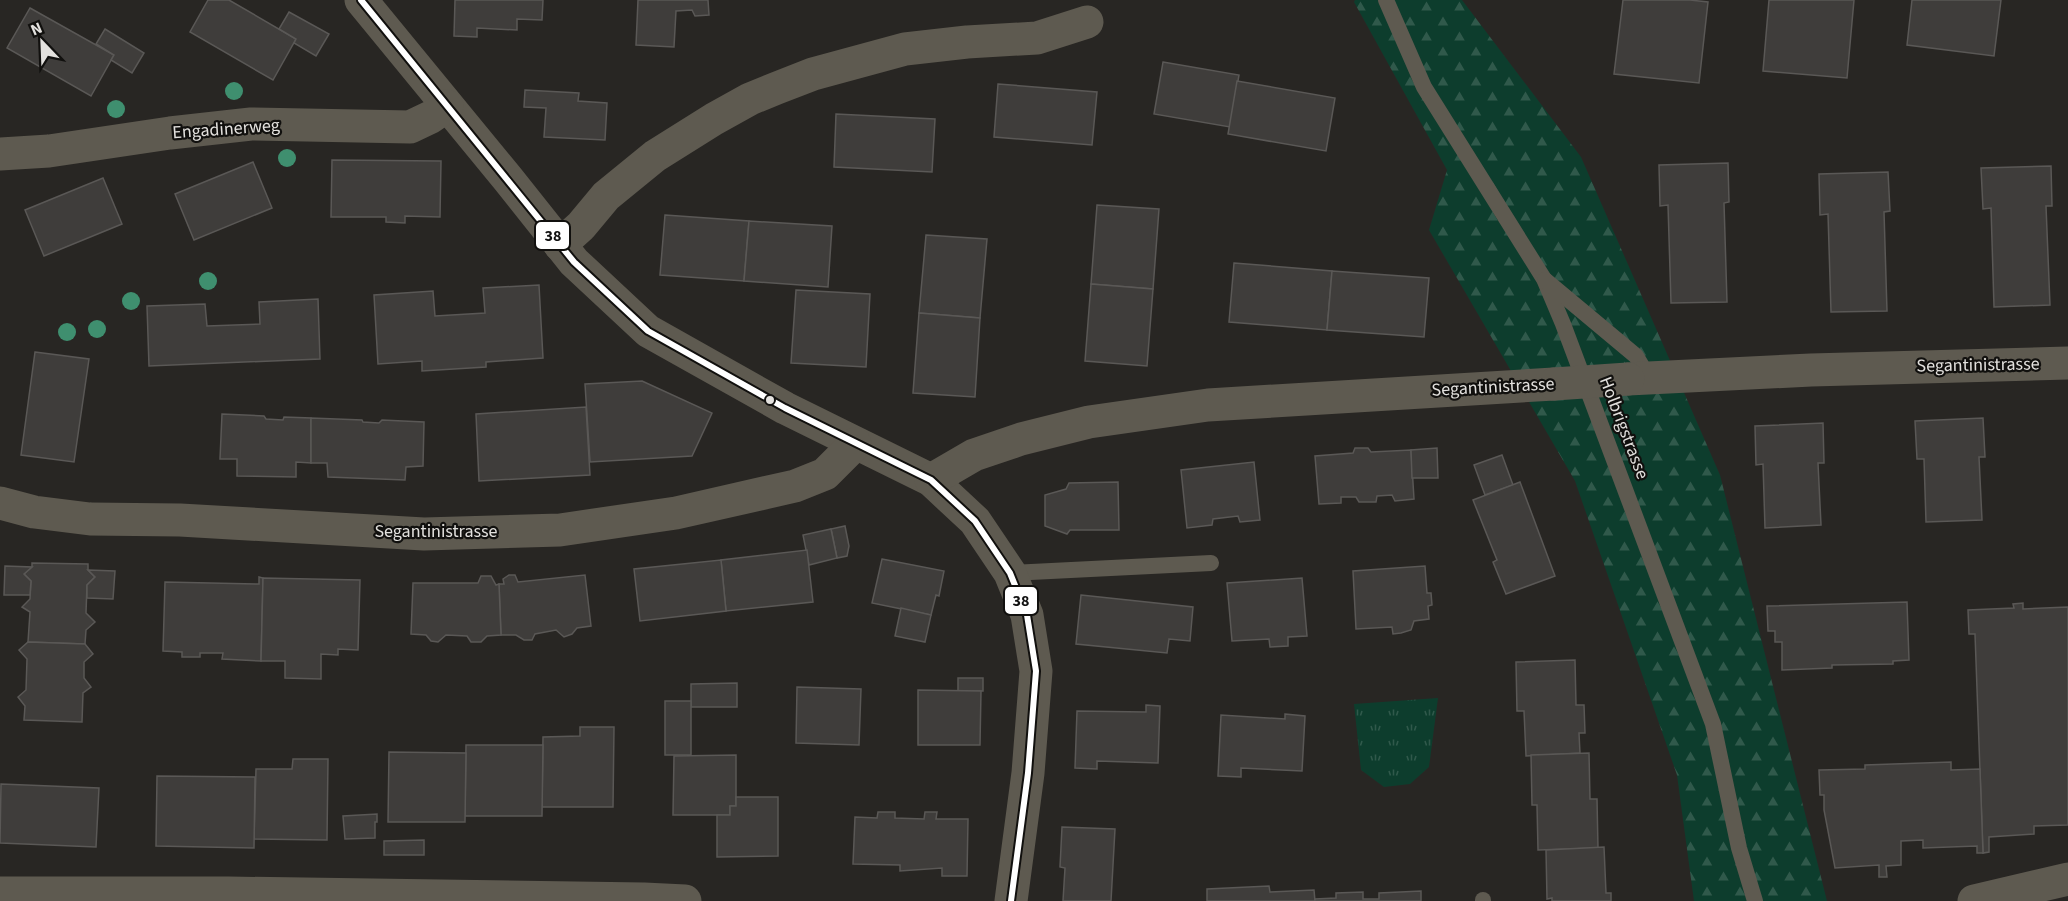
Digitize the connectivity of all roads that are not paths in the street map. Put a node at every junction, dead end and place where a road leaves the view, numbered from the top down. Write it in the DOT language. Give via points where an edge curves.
graph roads {
  1 [pos="361,0"];
  2 [pos="1386,0"];
  3 [pos="1087,22"];
  4 [pos="447,106"];
  5 [pos="0,153"];
  6 [pos="560,245"];
  7 [pos="1544,279"];
  8 [pos="2068,363"];
  9 [pos="1638,379"];
  10 [pos="855,444"];
  11 [pos="931,480"];
  12 [pos="0,503"];
  13 [pos="1211,563"];
  14 [pos="1010,573"];
  15 [pos="2068,879"];
  16 [pos="0,893"];
  17 [pos="685,901"];
  18 [pos="1011,901"];
  19 [pos="1755,901"];
  20 [pos="1974,901"];
  1 -- 4 [label="street"];
  2 -- 7 [label="lane, Holbrigstrasse" via="1424,87"];
  3 -- 6 [label="street" via="1037,38 905,49 813,74 750,99 655,156 606,196"];
  4 -- 5 [label="street, Engadinerweg" via="410,127 251,124 49,152"];
  4 -- 6 [label="street"];
  6 -- 10 [label="street" via="648,331"];
  7 -- 9 [label="lane" via="1636,356"];
  7 -- 19 [label="lane, Holbrigstrasse" via="1600,417 1713,724 1739,848"];
  8 -- 9 [label="street, Segantinistrasse"];
  9 -- 11 [label="street, Segantinistrasse, bridge" via="1208,405 1089,422 1021,439 974,454"];
  10 -- 11 [label="street"];
  10 -- 12 [label="street, Segantinistrasse" via="825,474 795,486 676,513 560,530 424,534 180,520 90,519"];
  11 -- 14 [label="street" via="975,521"];
  13 -- 14 [label="lane"];
  14 -- 18 [label="street" via="1027,615 1036,671 1028,773"];
  15 -- 20 [label="street"];
  16 -- 17 [label="street" via="348,894"];
}
